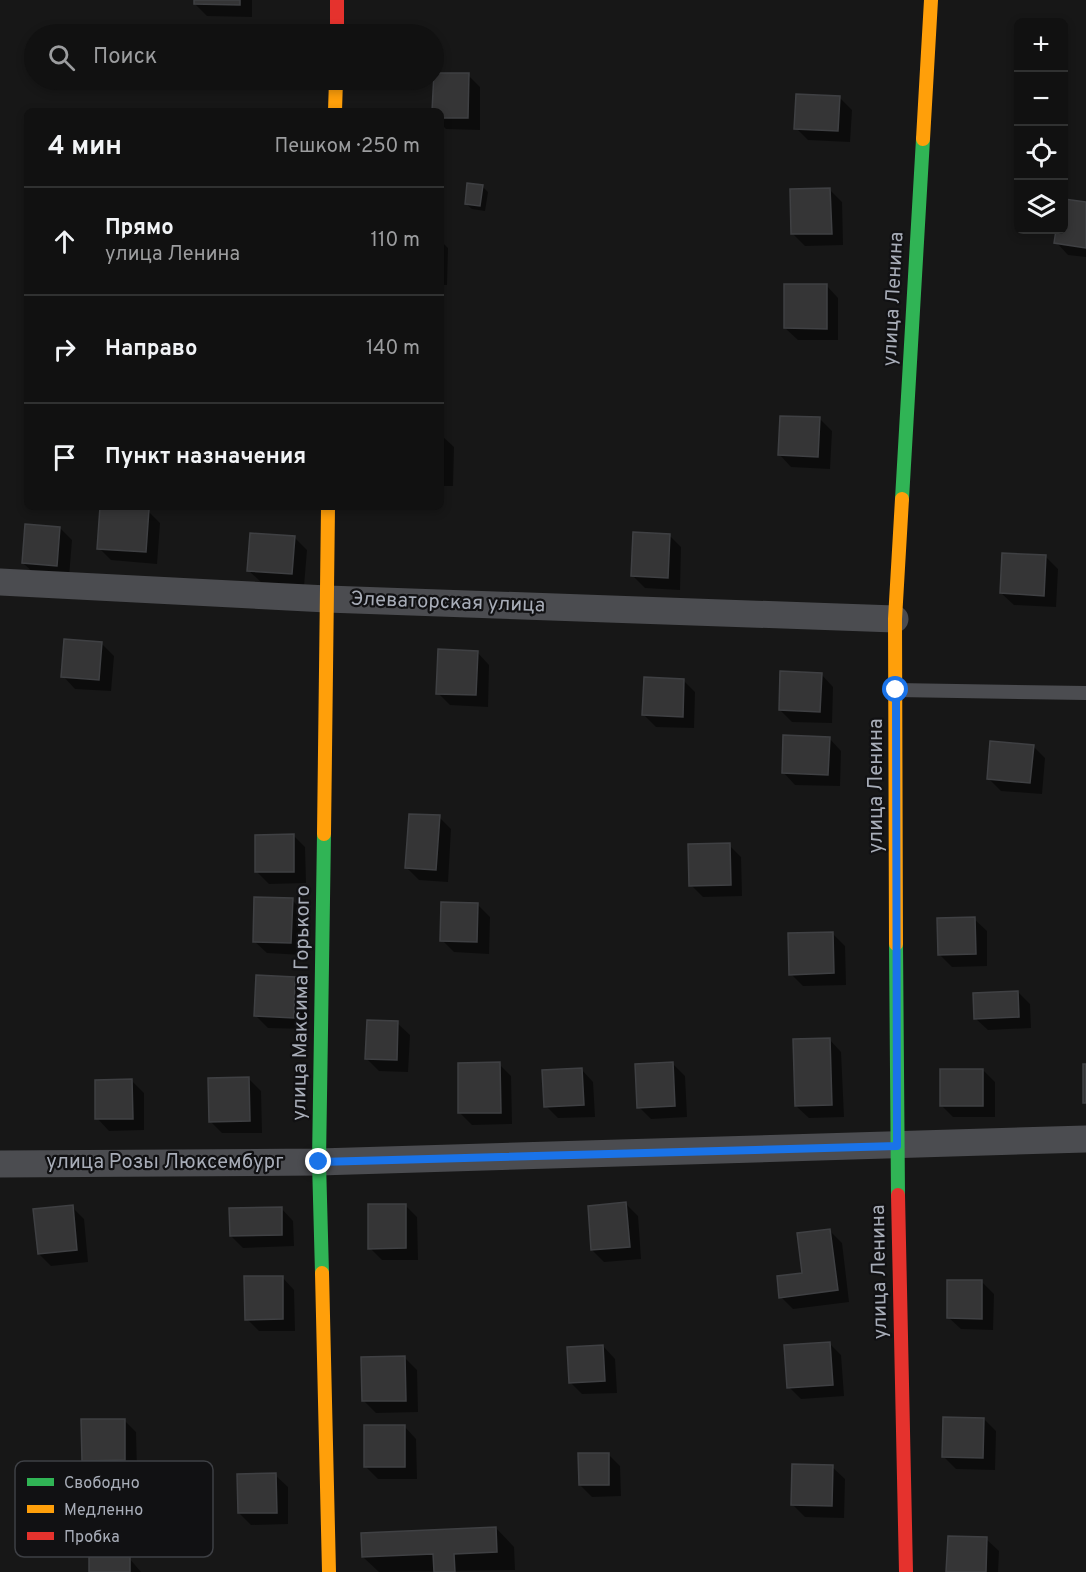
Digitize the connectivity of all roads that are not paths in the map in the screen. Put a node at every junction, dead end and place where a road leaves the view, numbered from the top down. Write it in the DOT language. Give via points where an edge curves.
graph roads {
  1 [pos="337,0"];
  2 [pos="931,0"];
  3 [pos="337,24"];
  4 [pos="336,90"];
  5 [pos="335,108"];
  6 [pos="328,510"];
  7 [pos="0,582"];
  8 [pos="327,599"];
  9 [pos="896,619"];
  10 [pos="896,690"];
  11 [pos="1086,693"];
  12 [pos="1086,1139"];
  13 [pos="897,1146"];
  14 [pos="319,1162"];
  15 [pos="0,1164"];
  16 [pos="329,1572"];
  17 [pos="906,1572"];
  1 -- 3 [label="street"];
  2 -- 9 [label="street, улица Ленина"];
  4 -- 5 [label="street"];
  6 -- 8 [label="street, улица Максима Горького"];
  7 -- 8 [label="street, Элеваторская улица"];
  8 -- 9 [label="street, Элеваторская улица"];
  8 -- 14 [label="street, улица Максима Горького"];
  9 -- 10 [label="street, улица Ленина"];
  10 -- 11 [label="lane"];
  10 -- 13 [label="street, улица Ленина"];
  12 -- 13 [label="street, улица Розы Люксембург"];
  13 -- 14 [label="street, улица Розы Люксембург"];
  13 -- 17 [label="street, улица Ленина"];
  14 -- 15 [label="street, улица Розы Люксембург"];
  14 -- 16 [label="street, улица Максима Горького"];
}
